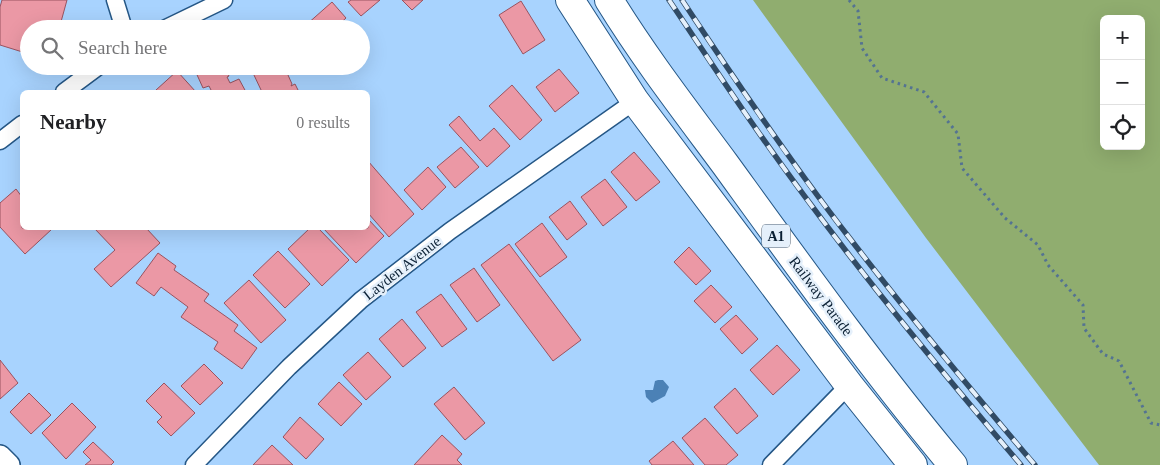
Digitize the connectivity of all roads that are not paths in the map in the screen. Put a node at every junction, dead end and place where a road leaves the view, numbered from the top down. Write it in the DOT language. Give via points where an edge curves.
graph roads {
  1 [pos="115,0"];
  2 [pos="224,0"];
  3 [pos="570,0"];
  4 [pos="609,0"];
  5 [pos="121,20"];
  6 [pos="183,20"];
  7 [pos="87,75"];
  8 [pos="67,90"];
  9 [pos="634,101"];
  10 [pos="20,126"];
  11 [pos="0,141"];
  12 [pos="849,385"];
  13 [pos="0,456"];
  14 [pos="9,465"];
  15 [pos="194,465"];
  16 [pos="771,465"];
  17 [pos="913,465"];
  18 [pos="953,465"];
  1 -- 5 [label="street"];
  2 -- 6 [label="street"];
  3 -- 9 [label="highway, Railway Parade / A1"];
  4 -- 18 [label="highway, Railway Parade / A1" via="668,88 785,248"];
  7 -- 8 [label="street"];
  9 -- 12 [label="highway, Railway Parade / A1"];
  9 -- 15 [label="street, Layden Avenue" via="450,231 361,300"];
  10 -- 11 [label="street"];
  12 -- 16 [label="street"];
  12 -- 17 [label="highway, Railway Parade / A1"];
  13 -- 14 [label="street"];
}
